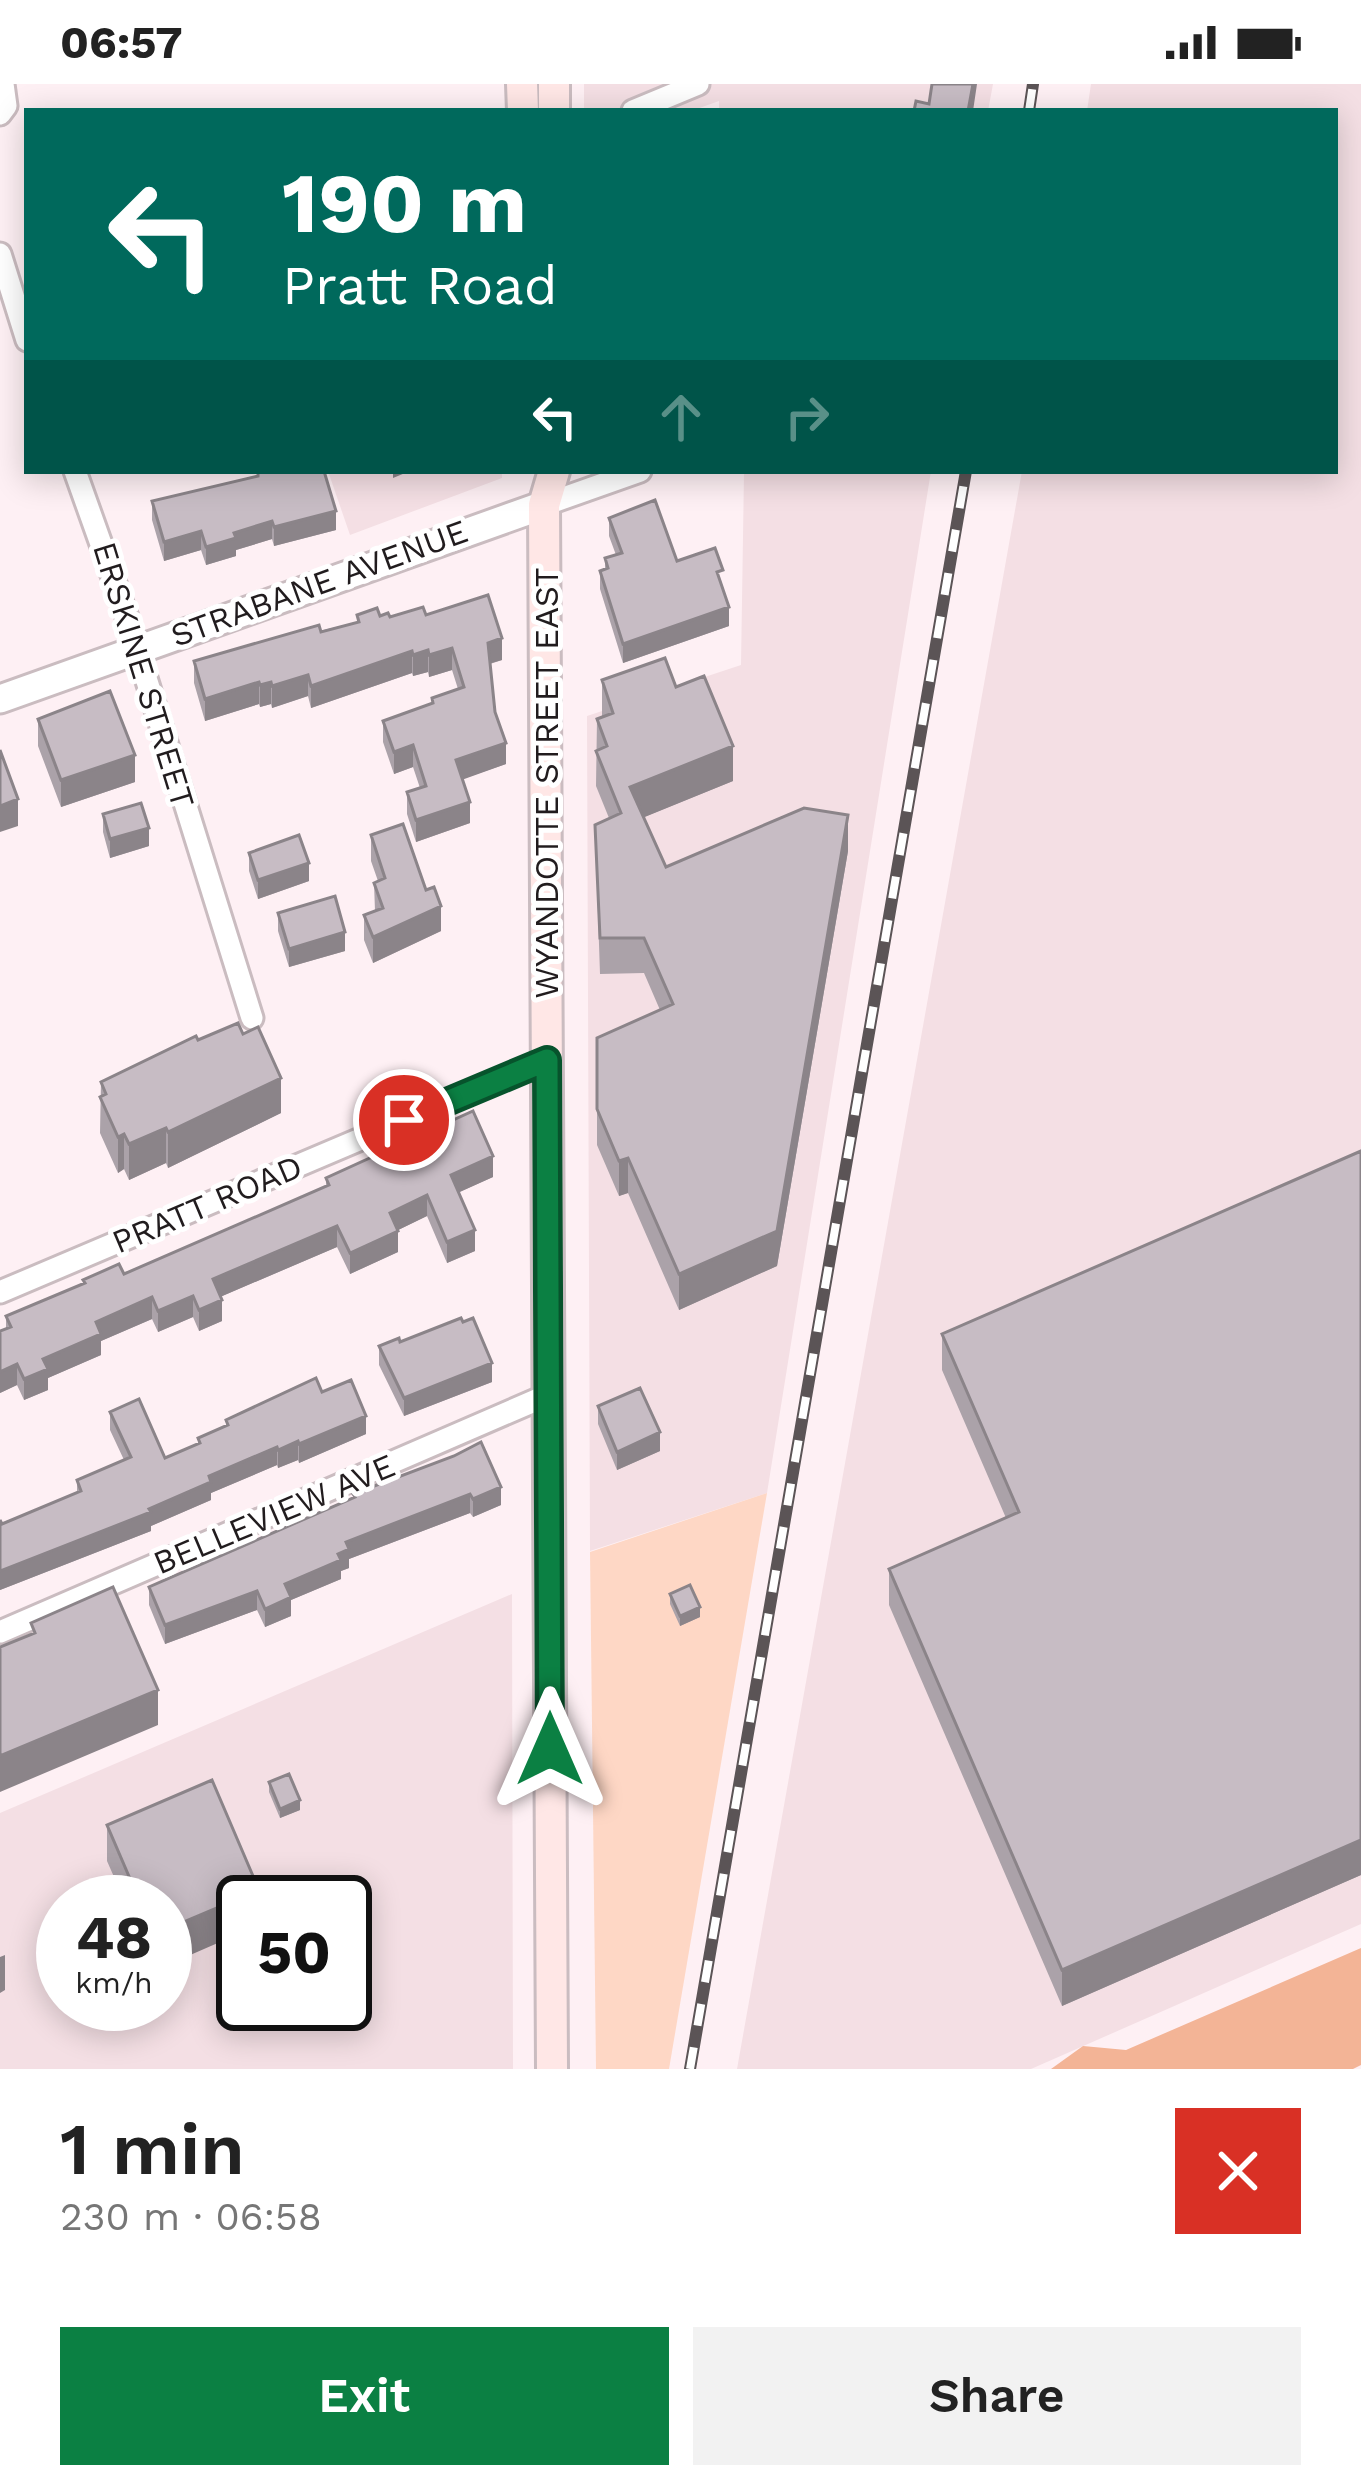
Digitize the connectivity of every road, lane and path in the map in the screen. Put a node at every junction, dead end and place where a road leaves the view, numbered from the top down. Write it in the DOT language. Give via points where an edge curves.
graph roads {
  1 [pos="3,84"];
  2 [pos="698,84"];
  3 [pos="640,108"];
  4 [pos="0,114"];
  5 [pos="0,254"];
  6 [pos="24,330"];
  7 [pos="76,474"];
  8 [pos="530,474"];
  9 [pos="553,474"];
  10 [pos="632,474"];
  11 [pos="544,505"];
  12 [pos="136,649"];
  13 [pos="0,699"];
  14 [pos="252,1018"];
  15 [pos="547,1060"];
  16 [pos="0,1292"];
  17 [pos="548,1395"];
  18 [pos="0,1632"];
  19 [pos="552,2069"];
  1 -- 4 [label="street"];
  2 -- 3 [label="street"];
  5 -- 6 [label="street"];
  7 -- 12 [label="street, ERSKINE STREET"];
  8 -- 11 [label="main road, WYANDOTTE STREET EAST"];
  9 -- 11 [label="main road, WYANDOTTE STREET EAST"];
  10 -- 11 [label="street, STRABANE AVENUE"];
  11 -- 12 [label="street, STRABANE AVENUE"];
  11 -- 15 [label="main road, WYANDOTTE STREET EAST"];
  12 -- 13 [label="street, STRABANE AVENUE"];
  12 -- 14 [label="street, ERSKINE STREET"];
  15 -- 16 [label="street, PRATT ROAD"];
  15 -- 17 [label="main road, WYANDOTTE STREET EAST"];
  17 -- 18 [label="street, BELLEVIEW AVE"];
  17 -- 19 [label="main road, WYANDOTTE STREET EAST"];
}
